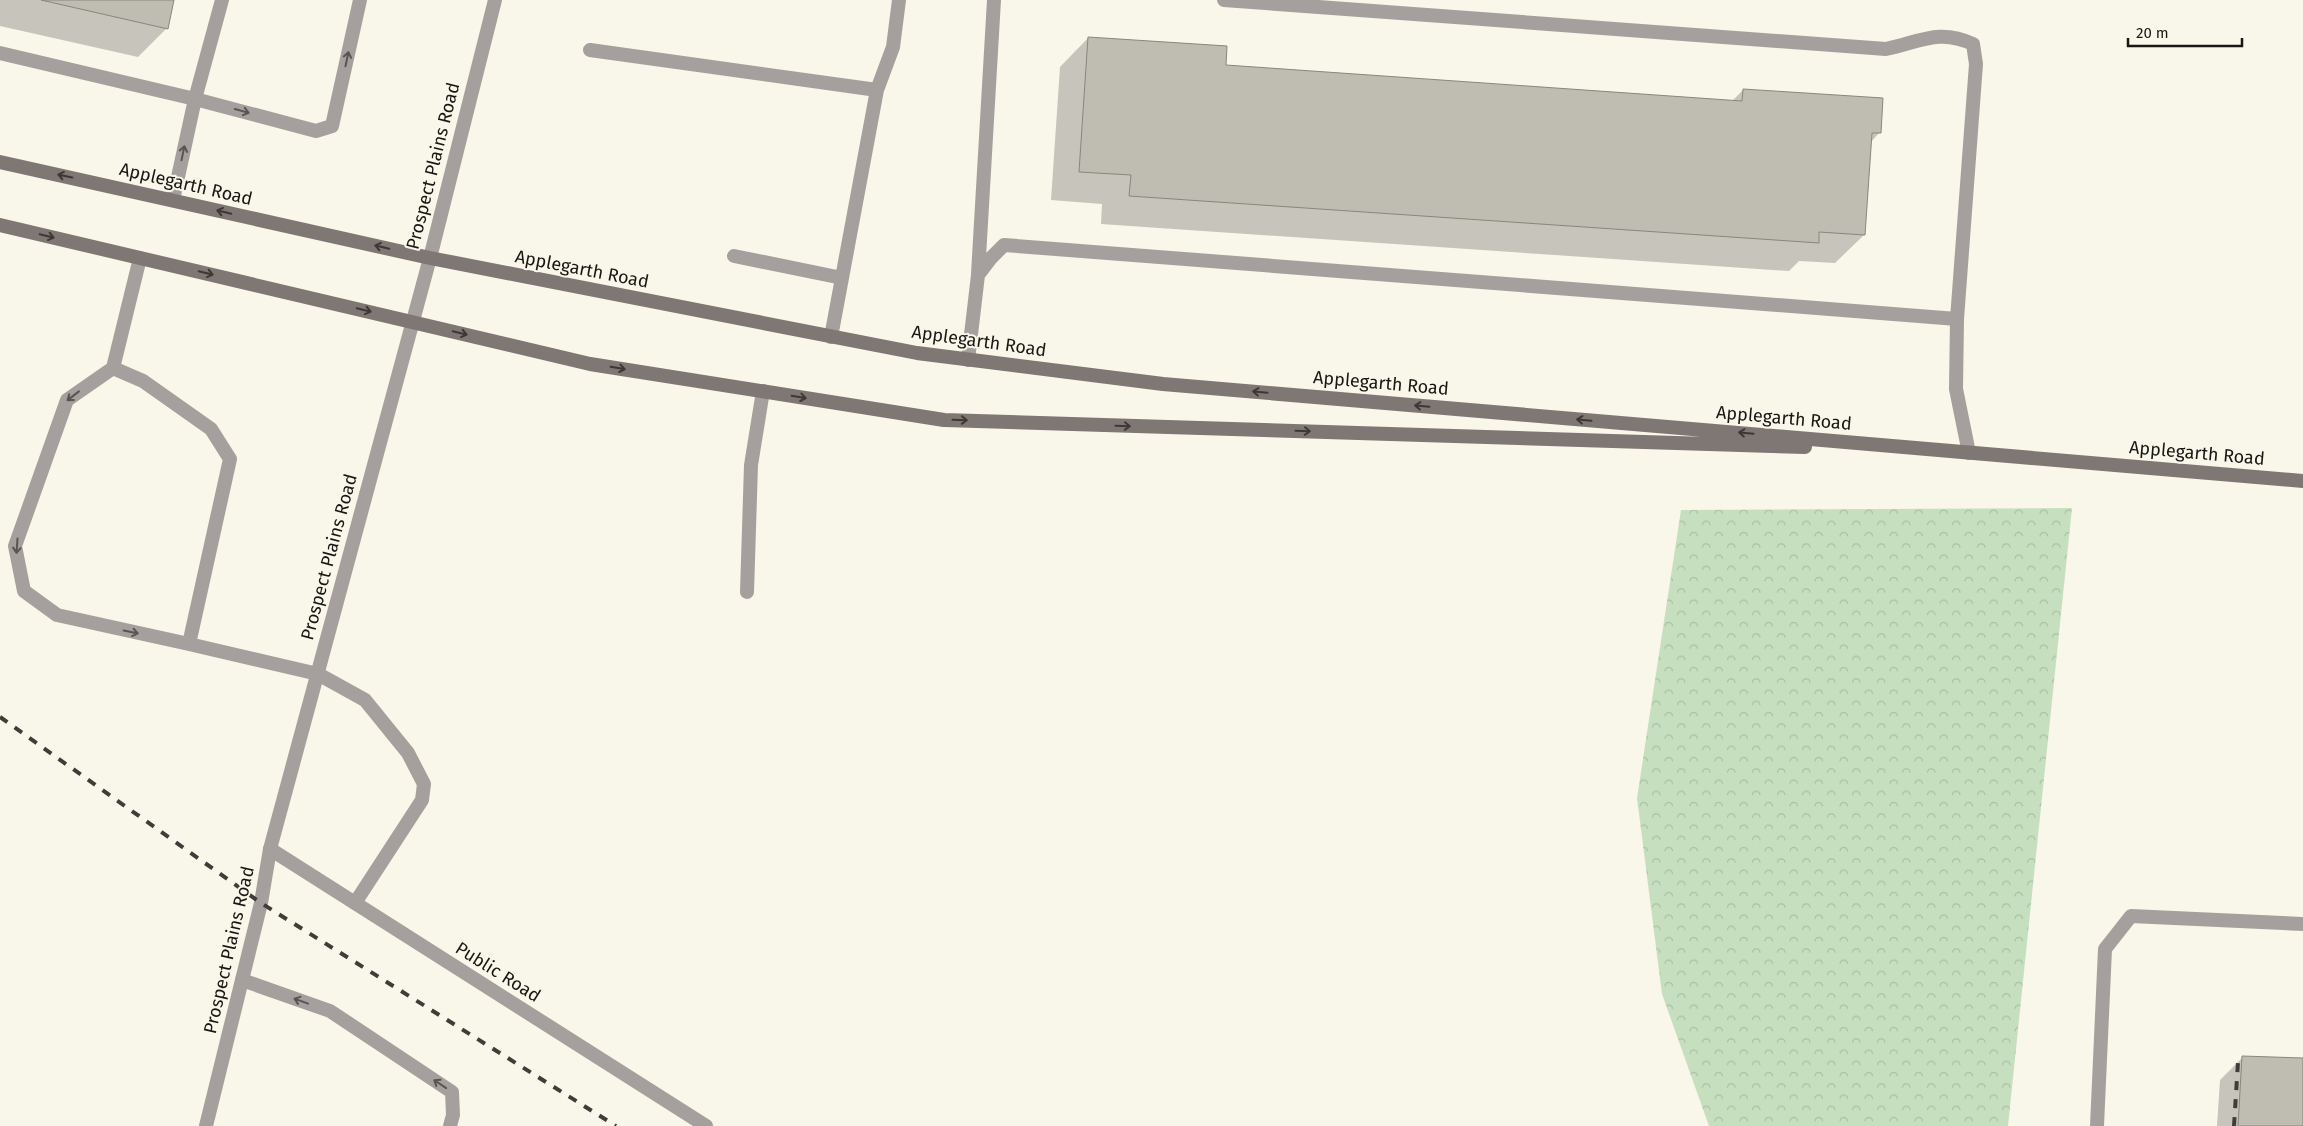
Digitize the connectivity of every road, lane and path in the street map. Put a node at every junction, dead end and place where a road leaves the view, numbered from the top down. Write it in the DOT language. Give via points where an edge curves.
graph roads {
  1 [pos="222,0"];
  2 [pos="360,0"];
  3 [pos="495,0"];
  4 [pos="899,0"];
  5 [pos="994,0"];
  6 [pos="1224,0"];
  7 [pos="590,50"];
  8 [pos="0,53"];
  9 [pos="878,90"];
  10 [pos="195,99"];
  11 [pos="0,162"];
  12 [pos="173,200"];
  13 [pos="0,225"];
  14 [pos="734,256"];
  15 [pos="140,258"];
  16 [pos="430,258"];
  17 [pos="978,275"];
  18 [pos="842,278"];
  19 [pos="1957,319"];
  20 [pos="412,322"];
  21 [pos="832,336"];
  22 [pos="968,360"];
  23 [pos="113,368"];
  24 [pos="763,391"];
  25 [pos="1969,452"];
  26 [pos="2303,481"];
  27 [pos="746,592"];
  28 [pos="189,644"];
  29 [pos="318,674"];
  30 [pos="270,849"];
  31 [pos="355,903"];
  32 [pos="2303,924"];
  33 [pos="242,980"];
  34 [pos="206,1126"];
  35 [pos="450,1126"];
  36 [pos="706,1126"];
  37 [pos="2097,1126"];
  1 -- 10 [label="street"];
  10 -- 2 [label="street, one-way" via="316,131 332,126"];
  3 -- 16 [label="street, Prospect Plains Road"];
  4 -- 9 [label="street" via="893,47"];
  5 -- 17 [label="street"];
  6 -- 19 [label="street" via="1886,49 1938,35 1966,40 1973,44 1976,64"];
  7 -- 9 [label="street"];
  8 -- 10 [label="street"];
  9 -- 18 [label="street"];
  12 -- 10 [label="street, one-way"];
  12 -- 11 [label="main road, Applegarth Road, one-way"];
  16 -- 12 [label="main road, Applegarth Road, one-way"];
  13 -- 15 [label="main road, Applegarth Road, one-way"];
  14 -- 18 [label="street"];
  15 -- 20 [label="main road, Applegarth Road, one-way"];
  15 -- 23 [label="street"];
  16 -- 20 [label="street, Prospect Plains Road"];
  16 -- 21 [label="main road, Applegarth Road"];
  17 -- 19 [label="street" via="1004,245"];
  17 -- 22 [label="street"];
  18 -- 21 [label="street"];
  19 -- 25 [label="street" via="1956,389"];
  20 -- 24 [label="main road, Applegarth Road, one-way" via="590,364"];
  20 -- 29 [label="street, Prospect Plains Road"];
  21 -- 22 [label="main road, Applegarth Road"];
  25 -- 22 [label="main road, Applegarth Road, one-way" via="1163,384"];
  23 -- 28 [label="street" via="143,381 211,429 230,459"];
  23 -- 28 [label="street, one-way" via="67,400 15,546 24,591 57,615"];
  24 -- 25 [label="main road, Applegarth Road, one-way" via="944,420"];
  24 -- 27 [label="street" via="751,465"];
  25 -- 26 [label="main road, Applegarth Road"];
  28 -- 29 [label="street"];
  29 -- 30 [label="street, Prospect Plains Road"];
  29 -- 31 [label="street" via="365,700 408,753 424,784 422,800"];
  30 -- 31 [label="street, Public Road"];
  30 -- 33 [label="street, Prospect Plains Road"];
  31 -- 36 [label="street, Public Road"];
  32 -- 37 [label="street" via="2132,916 2105,949"];
  33 -- 34 [label="street, Prospect Plains Road"];
  35 -- 33 [label="street, one-way" via="452,1092 330,1011"];
}
